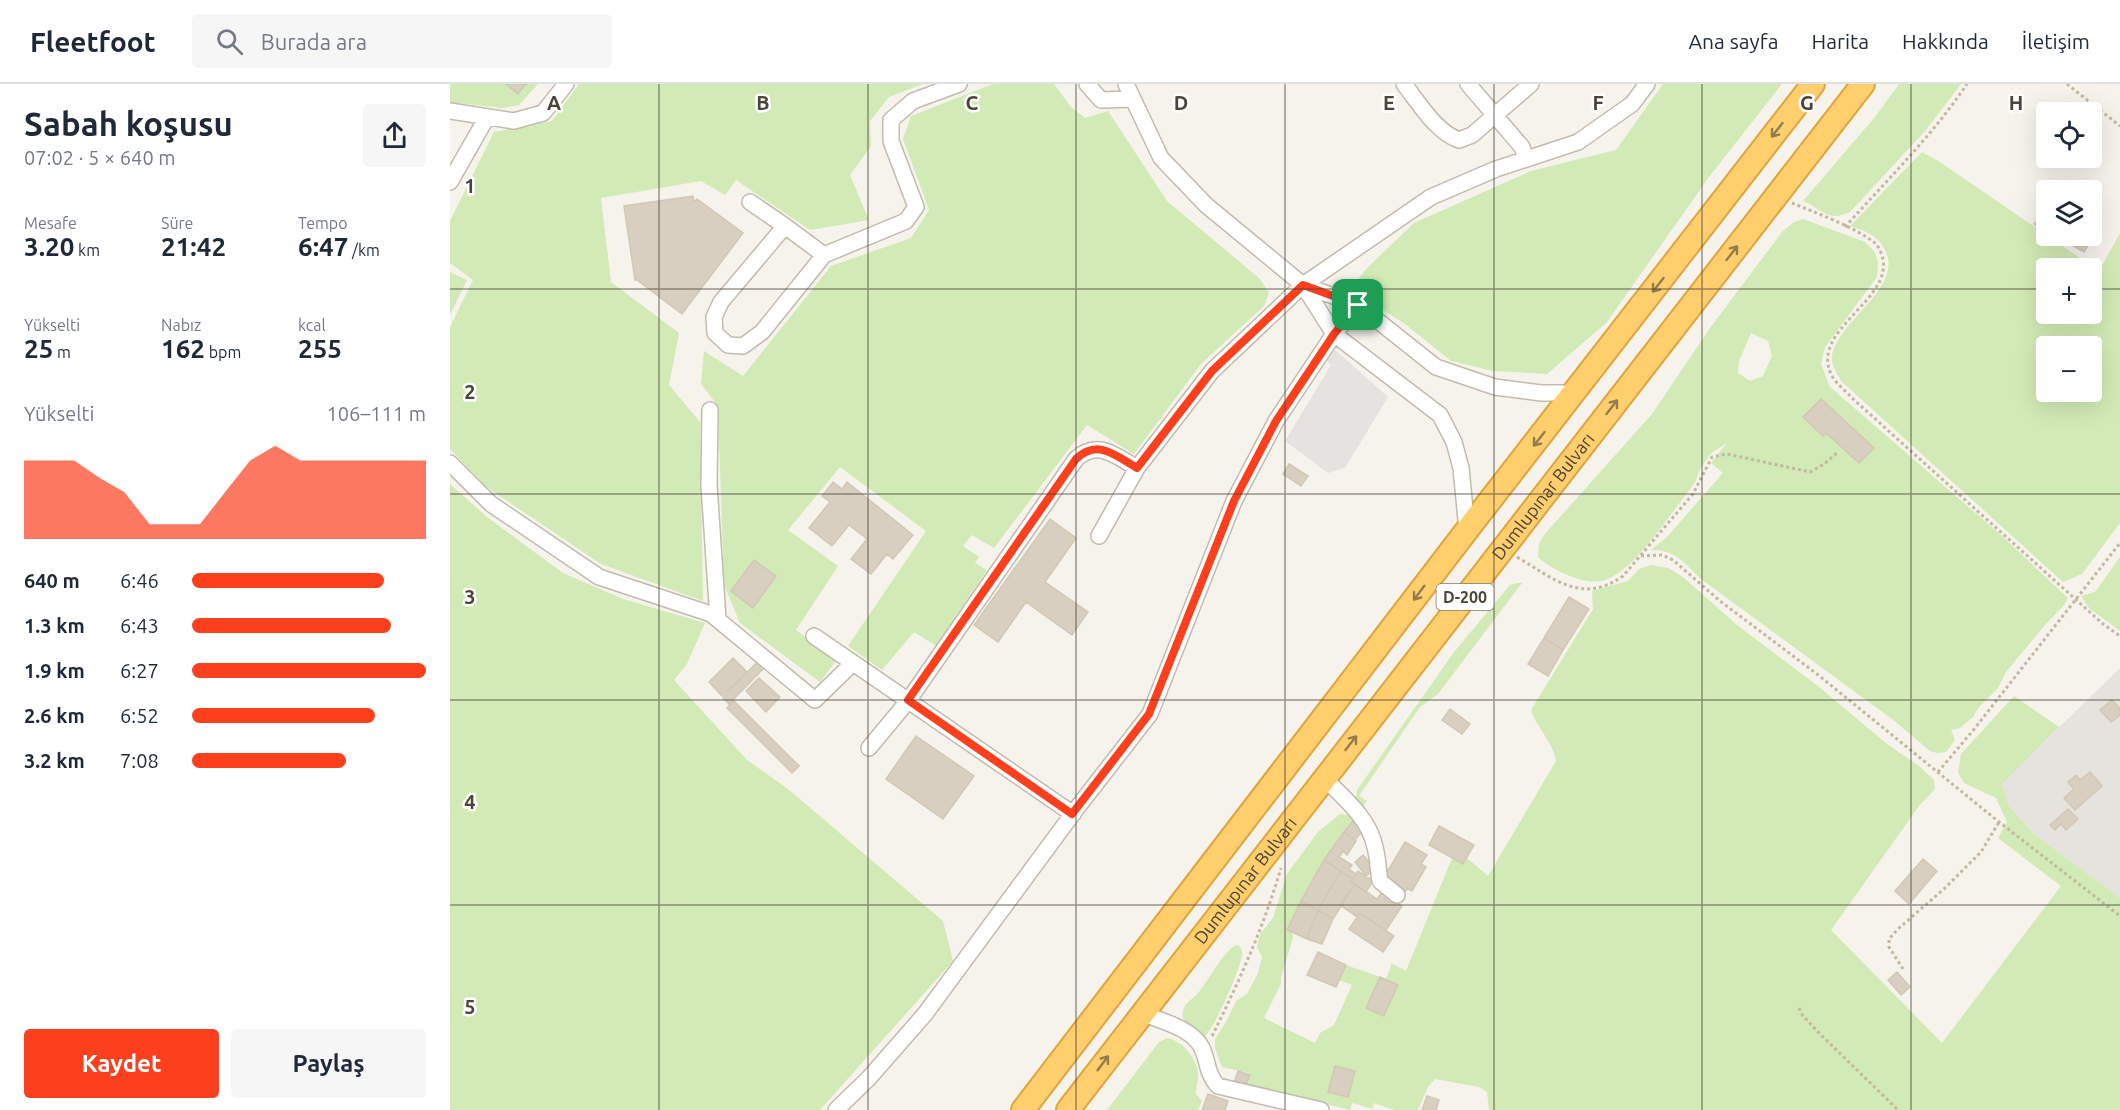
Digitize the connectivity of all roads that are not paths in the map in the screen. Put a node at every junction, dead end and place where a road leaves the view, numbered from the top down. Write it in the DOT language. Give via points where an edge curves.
graph roads {
  1 [pos="566,84"];
  2 [pos="959,84"];
  3 [pos="1087,84"];
  4 [pos="1404,84"];
  5 [pos="1468,84"];
  6 [pos="1531,84"];
  7 [pos="1647,84"];
  8 [pos="1813,84"];
  9 [pos="1863,84"];
  10 [pos="1131,89"];
  11 [pos="450,111"];
  12 [pos="1494,115"];
  13 [pos="487,117"];
  14 [pos="1526,159"];
  15 [pos="450,182"];
  16 [pos="750,202"];
  17 [pos="784,226"];
  18 [pos="824,255"];
  19 [pos="1303,285"];
  20 [pos="1358,305"];
  21 [pos="1334,334"];
  22 [pos="1575,393"];
  23 [pos="710,410"];
  24 [pos="450,463"];
  25 [pos="1137,468"];
  26 [pos="1467,530"];
  27 [pos="1099,536"];
  28 [pos="717,619"];
  29 [pos="814,636"];
  30 [pos="853,663"];
  31 [pos="908,700"];
  32 [pos="869,748"];
  33 [pos="1324,778"];
  34 [pos="1072,814"];
  35 [pos="1397,895"];
  36 [pos="1142,1012"];
  37 [pos="836,1110"];
  38 [pos="1023,1110"];
  39 [pos="1068,1110"];
  40 [pos="1321,1110"];
  1 -- 13 [label="street" via="543,113 514,121"];
  2 -- 18 [label="street" via="913,101 891,120 891,141 916,207 906,221"];
  3 -- 10 [label="street" via="1101,100"];
  4 -- 12 [label="street" via="1449,137 1459,140 1472,135"];
  5 -- 12 [label="street"];
  6 -- 12 [label="street"];
  7 -- 14 [label="street" via="1632,104 1578,142"];
  8 -- 22 [label="highway, Dumlupınar Bulvarı, one-way"];
  33 -- 9 [label="highway, Dumlupınar Bulvarı / D-200, one-way"];
  10 -- 19 [label="street" via="1161,158 1206,205"];
  11 -- 13 [label="street"];
  12 -- 14 [label="street" via="1522,147"];
  13 -- 15 [label="street"];
  14 -- 19 [label="street" via="1431,197"];
  16 -- 17 [label="street"];
  17 -- 18 [label="street"];
  17 -- 18 [label="street" via="721,302 714,317 715,333 728,345 744,346 762,332"];
  19 -- 20 [label="street"];
  19 -- 21 [label="street"];
  19 -- 25 [label="street" via="1212,371"];
  20 -- 21 [label="street"];
  20 -- 22 [label="street" via="1436,367 1495,387"];
  21 -- 26 [label="street" via="1440,415 1454,442 1461,468"];
  21 -- 34 [label="street" via="1276,421 1234,501 1149,714"];
  22 -- 26 [label="highway, Dumlupınar Bulvarı, one-way"];
  23 -- 28 [label="street" via="709,485"];
  24 -- 28 [label="street" via="491,504 598,577"];
  25 -- 27 [label="street"];
  25 -- 31 [label="street" via="1103,449 1085,451 1076,459"];
  26 -- 38 [label="highway, Dumlupınar Bulvarı, one-way"];
  28 -- 30 [label="street" via="815,700"];
  29 -- 30 [label="street"];
  30 -- 31 [label="street"];
  31 -- 32 [label="street"];
  31 -- 34 [label="street"];
  33 -- 35 [label="street" via="1359,813 1375,846 1380,881"];
  33 -- 36 [label="highway, Dumlupınar Bulvarı / D-200"];
  34 -- 37 [label="street" via="925,1014"];
  39 -- 36 [label="highway, Dumlupınar Bulvarı / D-200, one-way"];
  36 -- 40 [label="street" via="1196,1039 1212,1081 1218,1086"];
}
